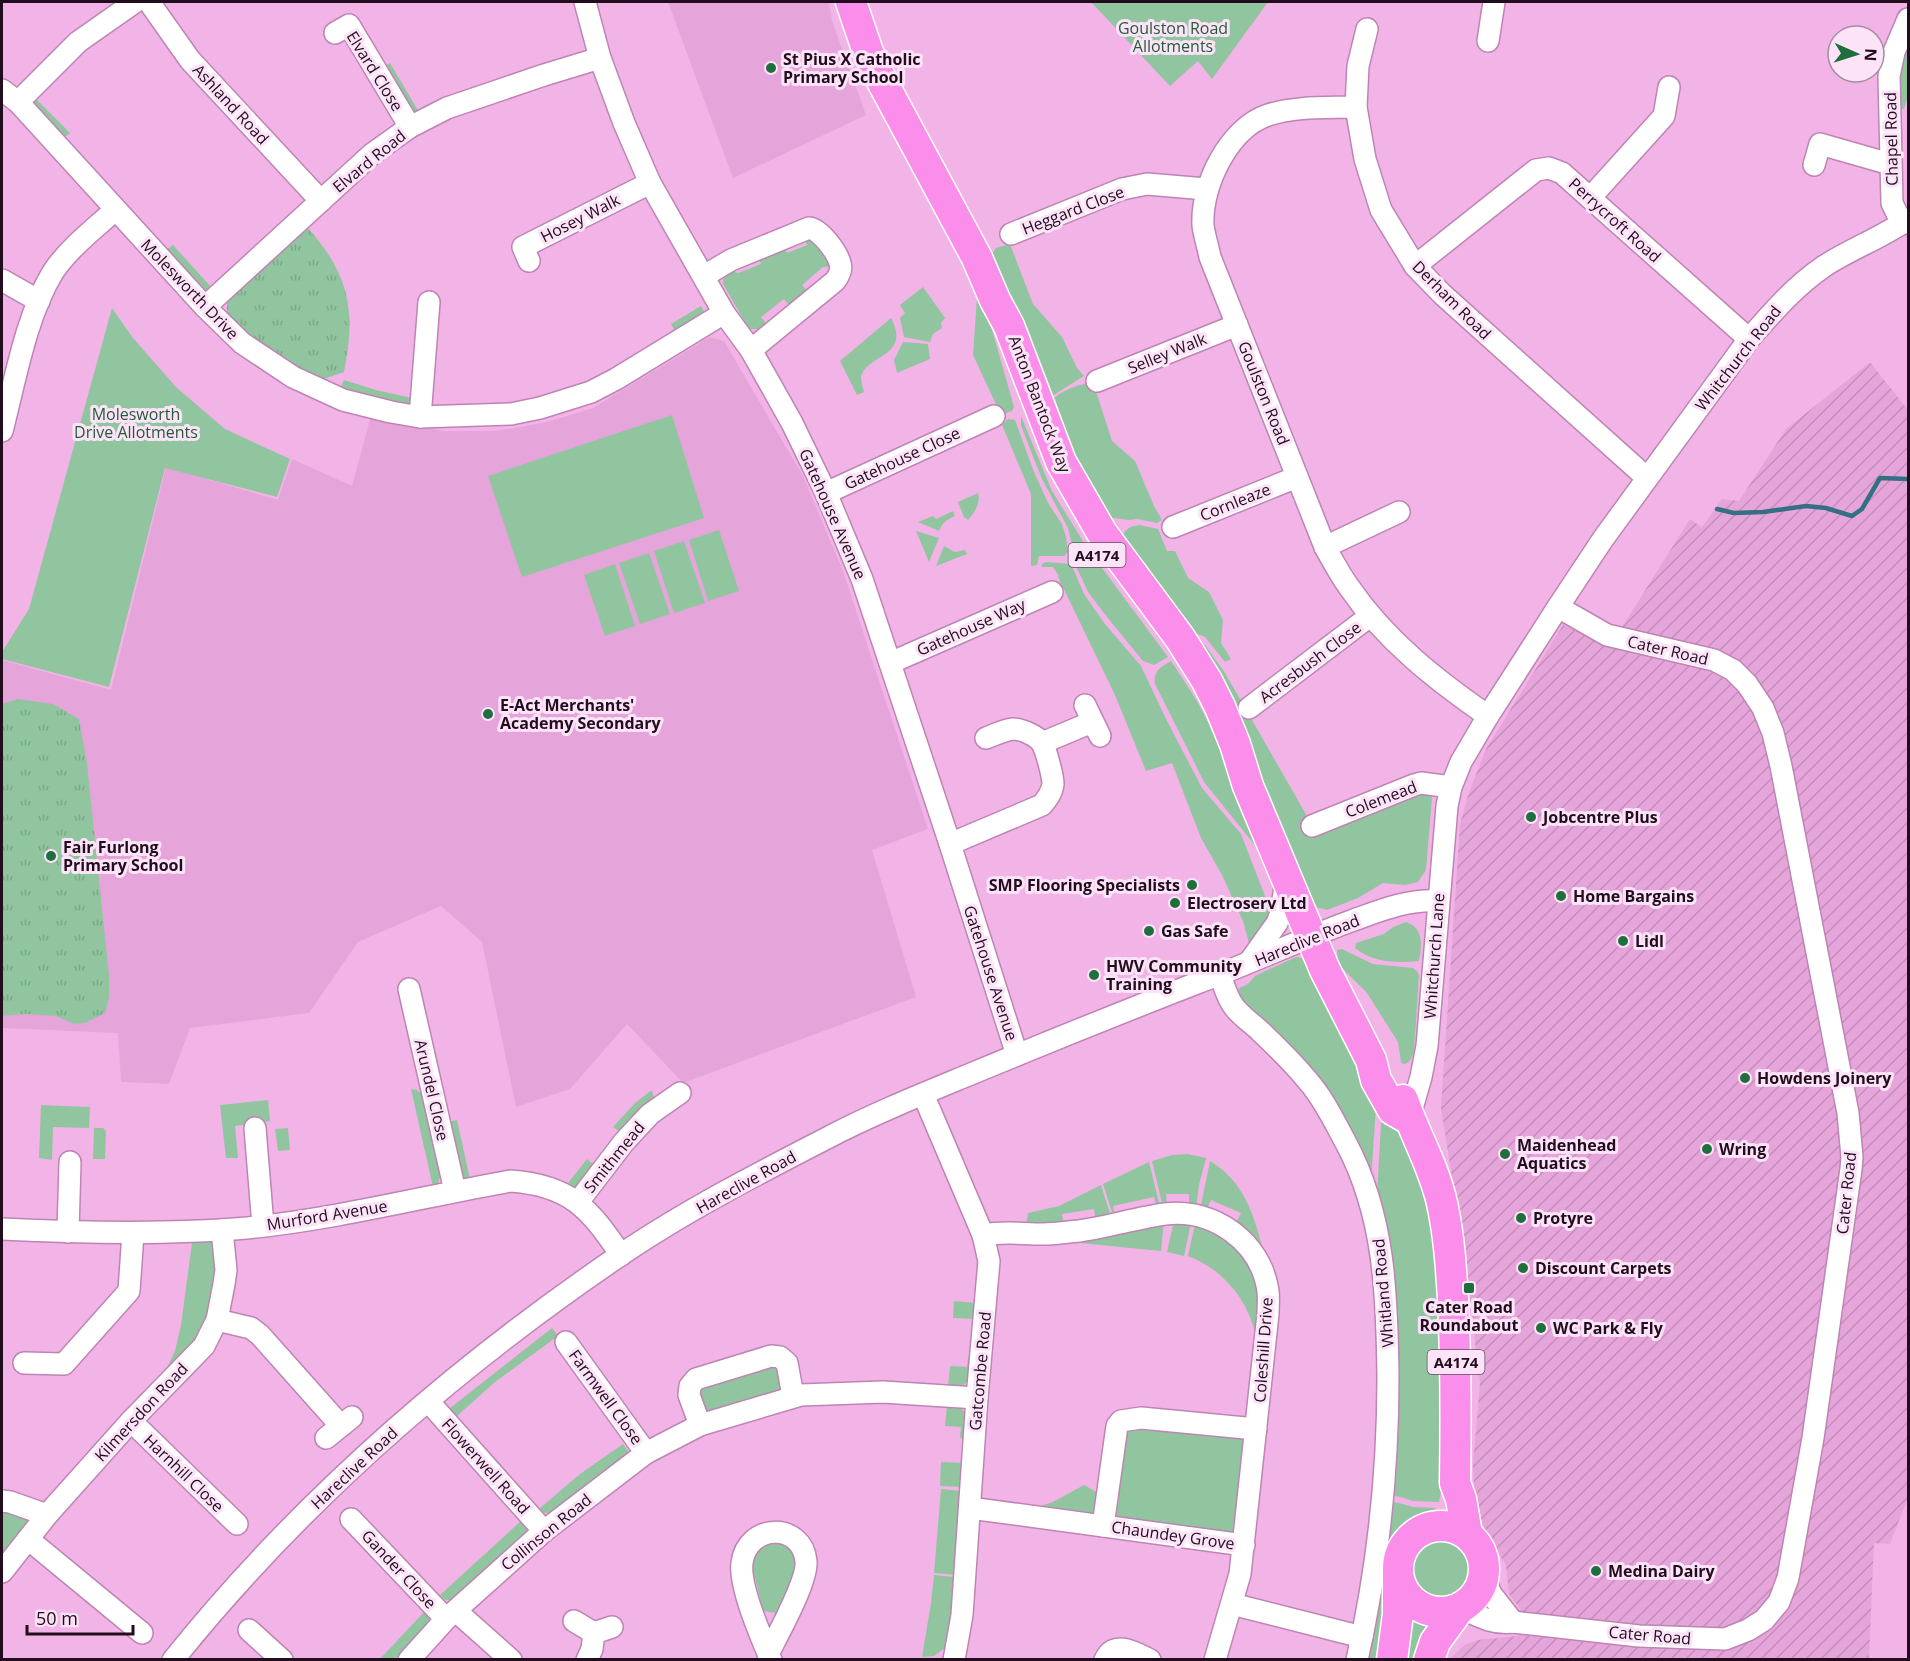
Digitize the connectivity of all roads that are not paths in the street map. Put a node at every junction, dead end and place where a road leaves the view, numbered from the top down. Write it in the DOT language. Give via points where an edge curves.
graph roads {
  1 [pos="135,2"];
  2 [pos="149,2"];
  3 [pos="585,2"];
  4 [pos="851,2"];
  5 [pos="1494,2"];
  6 [pos="1908,19"];
  7 [pos="348,26"];
  8 [pos="1367,29"];
  9 [pos="1488,41"];
  10 [pos="600,58"];
  11 [pos="1670,87"];
  12 [pos="10,96"];
  13 [pos="1356,107"];
  14 [pos="410,127"];
  15 [pos="1890,164"];
  16 [pos="1814,165"];
  17 [pos="650,183"];
  18 [pos="1206,189"];
  19 [pos="1590,198"];
  20 [pos="321,201"];
  21 [pos="115,210"];
  22 [pos="1905,222"];
  23 [pos="1011,234"];
  24 [pos="523,248"];
  25 [pos="1414,266"];
  26 [pos="704,276"];
  27 [pos="2,280"];
  28 [pos="39,301"];
  29 [pos="429,302"];
  30 [pos="205,308"];
  31 [pos="724,313"];
  32 [pos="1237,325"];
  33 [pos="1749,339"];
  34 [pos="751,350"];
  35 [pos="1096,381"];
  36 [pos="982,416"];
  37 [pos="420,417"];
  38 [pos="2,426"];
  39 [pos="1297,477"];
  40 [pos="1647,478"];
  41 [pos="826,493"];
  42 [pos="1399,512"];
  43 [pos="1173,526"];
  44 [pos="1325,547"];
  45 [pos="1052,592"];
  46 [pos="1558,607"];
  47 [pos="1370,616"];
  48 [pos="890,663"];
  49 [pos="1249,708"];
  50 [pos="1488,716"];
  51 [pos="1092,721"];
  52 [pos="986,738"];
  53 [pos="1042,743"];
  54 [pos="1451,787"];
  55 [pos="1312,826"];
  56 [pos="950,844"];
  57 [pos="1286,880"];
  58 [pos="1438,900"];
  59 [pos="1310,937"];
  60 [pos="1248,964"];
  61 [pos="1220,975"];
  62 [pos="409,989"];
  63 [pos="1017,1055"];
  64 [pos="668,1094"];
  65 [pos="922,1094"];
  66 [pos="1409,1119"];
  67 [pos="255,1128"];
  68 [pos="70,1162"];
  69 [pos="455,1191"];
  70 [pos="579,1202"];
  71 [pos="263,1226"];
  72 [pos="2,1229"];
  73 [pos="222,1230"];
  74 [pos="68,1232"];
  75 [pos="133,1233"];
  76 [pos="983,1235"];
  77 [pos="621,1255"];
  78 [pos="217,1320"];
  79 [pos="566,1342"];
  80 [pos="24,1363"];
  81 [pos="793,1396"];
  82 [pos="977,1398"];
  83 [pos="428,1401"];
  84 [pos="131,1421"];
  85 [pos="700,1425"];
  86 [pos="340,1427"];
  87 [pos="1256,1430"];
  88 [pos="646,1453"];
  89 [pos="1455,1483"];
  90 [pos="2,1501"];
  91 [pos="970,1508"];
  92 [pos="47,1515"];
  93 [pos="351,1519"];
  94 [pos="237,1524"];
  95 [pos="1103,1526"];
  96 [pos="1432,1527"];
  97 [pos="544,1531"];
  98 [pos="1467,1534"];
  99 [pos="28,1539"];
  100 [pos="1244,1545"];
  101 [pos="2,1572"];
  102 [pos="1398,1576"];
  103 [pos="1484,1578"];
  104 [pos="1232,1604"];
  105 [pos="1460,1608"];
  106 [pos="451,1615"];
  107 [pos="574,1621"];
  108 [pos="1513,1622"];
  109 [pos="249,1630"];
  110 [pos="142,1634"];
  111 [pos="1362,1636"];
  112 [pos="770,1657"];
  113 [pos="173,1659"];
  114 [pos="282,1659"];
  115 [pos="409,1659"];
  116 [pos="511,1659"];
  117 [pos="587,1659"];
  118 [pos="954,1659"];
  119 [pos="1105,1659"];
  120 [pos="1150,1659"];
  121 [pos="1215,1659"];
  122 [pos="1357,1659"];
  123 [pos="1392,1659"];
  124 [pos="1429,1659"];
  1 -- 12 [label="street"];
  2 -- 20 [label="street, Ashland Road" via="190,60"];
  3 -- 10 [label="street, Gatehouse Avenue"];
  4 -- 57 [label="highway, Anton Bantock Way / A4174" via="884,85 978,258 995,300 1024,411 1053,484 1091,547 1173,656 1206,709 1248,786"];
  5 -- 9 [label="street"];
  6 -- 15 [label="street, Chapel Road" via="1891,64"];
  7 -- 14 [label="street, Elvard Close"];
  8 -- 13 [label="street, Derham Road" via="1358,66"];
  10 -- 14 [label="street, Elvard Road" via="447,108"];
  10 -- 17 [label="street, Gatehouse Avenue"];
  11 -- 19 [label="street" via="1664,116"];
  12 -- 21 [label="street, Molesworth Drive"];
  13 -- 18 [label="street, Goulston Road" via="1296,109 1266,116 1242,131 1220,159"];
  13 -- 25 [label="street, Derham Road" via="1365,159 1381,210"];
  14 -- 20 [label="street, Elvard Road" via="372,154"];
  15 -- 16 [label="street" via="1820,144"];
  15 -- 22 [label="street, Chapel Road" via="1892,203"];
  17 -- 24 [label="street, Hosey Walk"];
  17 -- 26 [label="street, Gatehouse Avenue"];
  18 -- 23 [label="street, Heggard Close" via="1147,184 1122,189"];
  18 -- 32 [label="street, Goulston Road" via="1203,224 1210,257"];
  19 -- 25 [label="street, Perrycroft Road" via="1562,172 1550,168 1536,170"];
  19 -- 33 [label="street, Perrycroft Road"];
  20 -- 30 [label="street, Elvard Road"];
  21 -- 28 [label="street" via="70,251 53,272"];
  21 -- 30 [label="street, Molesworth Drive"];
  22 -- 33 [label="street, Whitchurch Road" via="1824,267 1775,309"];
  25 -- 40 [label="street, Derham Road"];
  26 -- 31 [label="street, Gatehouse Avenue"];
  26 -- 34 [label="street" via="731,260 809,228 825,238 840,263 839,275"];
  27 -- 28 [label="street"];
  28 -- 38 [label="street"];
  29 -- 37 [label="street"];
  30 -- 37 [label="street, Molesworth Drive" via="242,343 293,377 343,400"];
  31 -- 34 [label="street, Gatehouse Avenue"];
  31 -- 37 [label="street, Molesworth Drive" via="616,379 568,400 511,414"];
  32 -- 35 [label="street, Selley Walk"];
  32 -- 39 [label="street, Goulston Road"];
  33 -- 40 [label="street, Whitchurch Road"];
  34 -- 41 [label="street, Gatehouse Avenue"];
  36 -- 41 [label="street, Gatehouse Close"];
  39 -- 43 [label="street, Cornleaze"];
  39 -- 44 [label="street, Goulston Road"];
  40 -- 46 [label="street, Whitchurch Lane"];
  41 -- 48 [label="street, Gatehouse Avenue" via="862,579"];
  42 -- 44 [label="street"];
  44 -- 47 [label="street, Goulston Road"];
  45 -- 48 [label="street, Gatehouse Way"];
  46 -- 50 [label="street, Whitchurch Lane"];
  46 -- 108 [label="street, Cater Road" via="1607,635 1714,660 1733,670 1763,708 1781,766 1848,1113 1852,1157 1813,1438 1788,1578 1779,1602 1764,1620 1725,1639 1640,1636"];
  47 -- 49 [label="street, Acresbush Close"];
  47 -- 50 [label="street, Goulston Road" via="1445,687"];
  48 -- 56 [label="street, Gatehouse Avenue"];
  50 -- 54 [label="street, Whitchurch Lane"];
  51 -- 53 [label="street"];
  52 -- 53 [label="street" via="1012,729 1026,732"];
  53 -- 56 [label="street" via="1053,784 1042,805"];
  54 -- 55 [label="street, Colemead" via="1421,783"];
  54 -- 58 [label="street, Whitchurch Lane"];
  56 -- 63 [label="street, Gatehouse Avenue"];
  57 -- 59 [label="highway, Anton Bantock Way / A4174"];
  57 -- 60 [label="street" via="1277,923"];
  58 -- 59 [label="street, Hareclive Road" via="1397,905"];
  58 -- 66 [label="street, Whitchurch Lane" via="1427,1046"];
  59 -- 60 [label="street, Hareclive Road"];
  59 -- 66 [label="highway, A4174" via="1371,1060 1389,1074"];
  60 -- 61 [label="street, Hareclive Road"];
  61 -- 63 [label="street, Hareclive Road"];
  61 -- 111 [label="street, Whitland Road" via="1234,1007 1311,1083 1361,1174 1380,1239 1388,1342 1387,1443 1377,1554"];
  62 -- 69 [label="street, Arundel Close"];
  63 -- 65 [label="street, Hareclive Road"];
  64 -- 70 [label="street, Smithmead" via="624,1142"];
  65 -- 76 [label="street, Gatcombe Road"];
  65 -- 77 [label="street, Hareclive Road" via="823,1140 706,1202"];
  66 -- 89 [label="highway, A4174" via="1433,1172 1449,1242 1456,1362"];
  67 -- 71 [label="street"];
  68 -- 74 [label="street"];
  69 -- 70 [label="street, Murford Avenue" via="510,1181 531,1182"];
  69 -- 71 [label="street, Murford Avenue" via="357,1212"];
  70 -- 77 [label="street, Murford Avenue"];
  71 -- 73 [label="street, Murford Avenue"];
  72 -- 74 [label="street, Murford Avenue"];
  73 -- 75 [label="street, Murford Avenue"];
  73 -- 78 [label="street, Kilmersdon Road" via="226,1270"];
  74 -- 75 [label="street, Murford Avenue"];
  75 -- 80 [label="street" via="129,1292 64,1364"];
  76 -- 82 [label="street, Gatcombe Road" via="989,1261"];
  76 -- 87 [label="street, Coleshill Drive" via="1062,1233 1185,1213 1221,1224 1237,1235 1255,1255 1268,1292"];
  77 -- 83 [label="street, Hareclive Road" via="534,1316"];
  78 -- 84 [label="street, Kilmersdon Road" via="204,1346"];
  78 -- 86 [label="street" via="251,1328 260,1335"];
  79 -- 88 [label="street, Farmwell Close"];
  81 -- 82 [label="street, Collinson Road" via="883,1392"];
  81 -- 85 [label="street, Collinson Road"];
  81 -- 85 [label="street" via="787,1363 780,1357 771,1356 696,1378 689,1395"];
  82 -- 91 [label="street, Gatcombe Road"];
  83 -- 97 [label="street, Flowerwell Road"];
  83 -- 113 [label="street, Hareclive Road" via="342,1477 277,1542"];
  84 -- 92 [label="street, Kilmersdon Road"];
  84 -- 94 [label="street, Harnhill Close"];
  85 -- 88 [label="street, Collinson Road"];
  87 -- 95 [label="street, Chaundey Grove" via="1141,1418 1121,1421 1117,1426"];
  87 -- 100 [label="street, Coleshill Drive"];
  88 -- 97 [label="street, Collinson Road"];
  89 -- 96 [label="highway, A4174"];
  89 -- 98 [label="highway, A4174"];
  90 -- 92 [label="street"];
  91 -- 95 [label="street, Chaundey Grove"];
  91 -- 118 [label="street, Gatcombe Road" via="962,1615"];
  92 -- 99 [label="street, Kilmersdon Road"];
  93 -- 106 [label="street, Gander Close"];
  95 -- 100 [label="street, Chaundey Grove"];
  96 -- 98 [label="highway" via="1457,1528"];
  96 -- 102 [label="highway" via="1408,1541 1400,1555"];
  97 -- 106 [label="street, Collinson Road"];
  98 -- 103 [label="highway" via="1480,1551"];
  99 -- 101 [label="street, Kilmersdon Road"];
  99 -- 110 [label="street"];
  100 -- 104 [label="street, Coleshill Drive"];
  102 -- 105 [label="highway" via="1411,1600 1423,1608 1449,1612"];
  102 -- 123 [label="highway"];
  103 -- 105 [label="highway" via="1479,1590"];
  103 -- 108 [label="street"];
  104 -- 111 [label="street"];
  104 -- 121 [label="street, Coleshill Drive"];
  105 -- 108 [label="street, Cater Road" via="1501,1624"];
  105 -- 124 [label="highway" via="1435,1642"];
  106 -- 115 [label="street, Collinson Road"];
  106 -- 116 [label="street, Gander Close"];
  107 -- 117 [label="street" via="603,1630"];
  109 -- 114 [label="street"];
  111 -- 122 [label="street, Whitland Road"];
  112 -- 112 [label="street" via="757,1627 741,1565 744,1551 753,1540 765,1533 779,1532 801,1545 805,1577"];
  119 -- 120 [label="street" via="1117,1648 1124,1648"];
}
